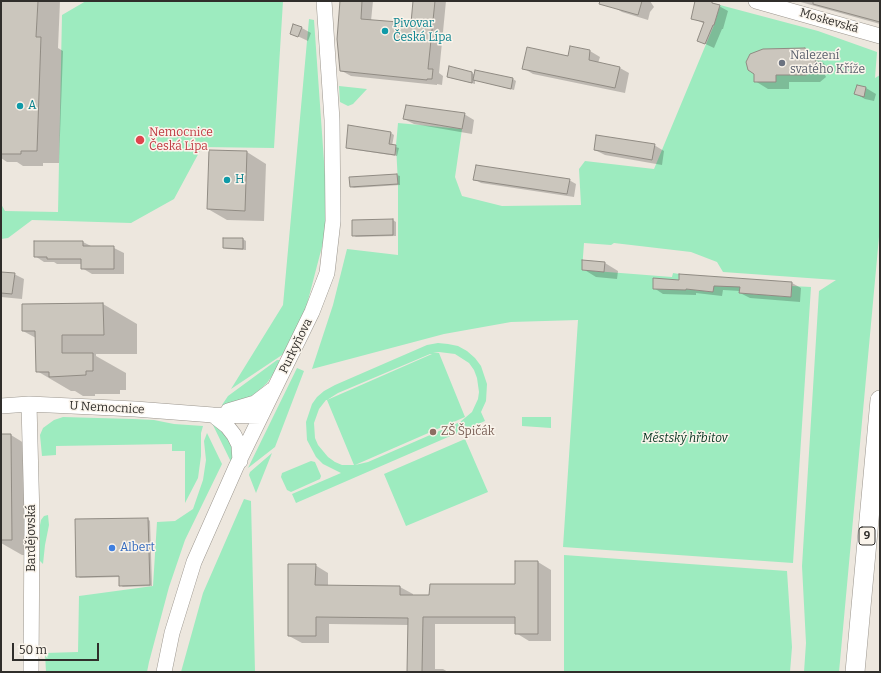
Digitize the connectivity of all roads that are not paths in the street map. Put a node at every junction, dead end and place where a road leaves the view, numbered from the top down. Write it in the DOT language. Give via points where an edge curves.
graph roads {
  1 [pos="324,1"];
  2 [pos="756,1"];
  3 [pos="880,36"];
  4 [pos="275,387"];
  5 [pos="880,400"];
  6 [pos="29,404"];
  7 [pos="1,406"];
  8 [pos="213,415"];
  9 [pos="261,416"];
  10 [pos="240,461"];
  11 [pos="31,672"];
  12 [pos="164,672"];
  13 [pos="855,672"];
  1 -- 4 [label="street, Purkyňova" via="332,120 333,221 329,263 312,312"];
  2 -- 3 [label="street, Moskevská"];
  4 -- 8 [label="street, U Nemocnice" via="255,403"];
  4 -- 9 [label="street, Purkyňova"];
  5 -- 13 [label="main road, 9"];
  6 -- 7 [label="street, U Nemocnice"];
  6 -- 8 [label="street, U Nemocnice"];
  6 -- 11 [label="street, Bardějovská" via="32,519"];
  8 -- 9 [label="street, U Nemocnice"];
  8 -- 10 [label="street" via="234,435"];
  9 -- 10 [label="street, Purkyňova"];
  10 -- 12 [label="street, Purkyňova" via="194,562 172,634"];
}
